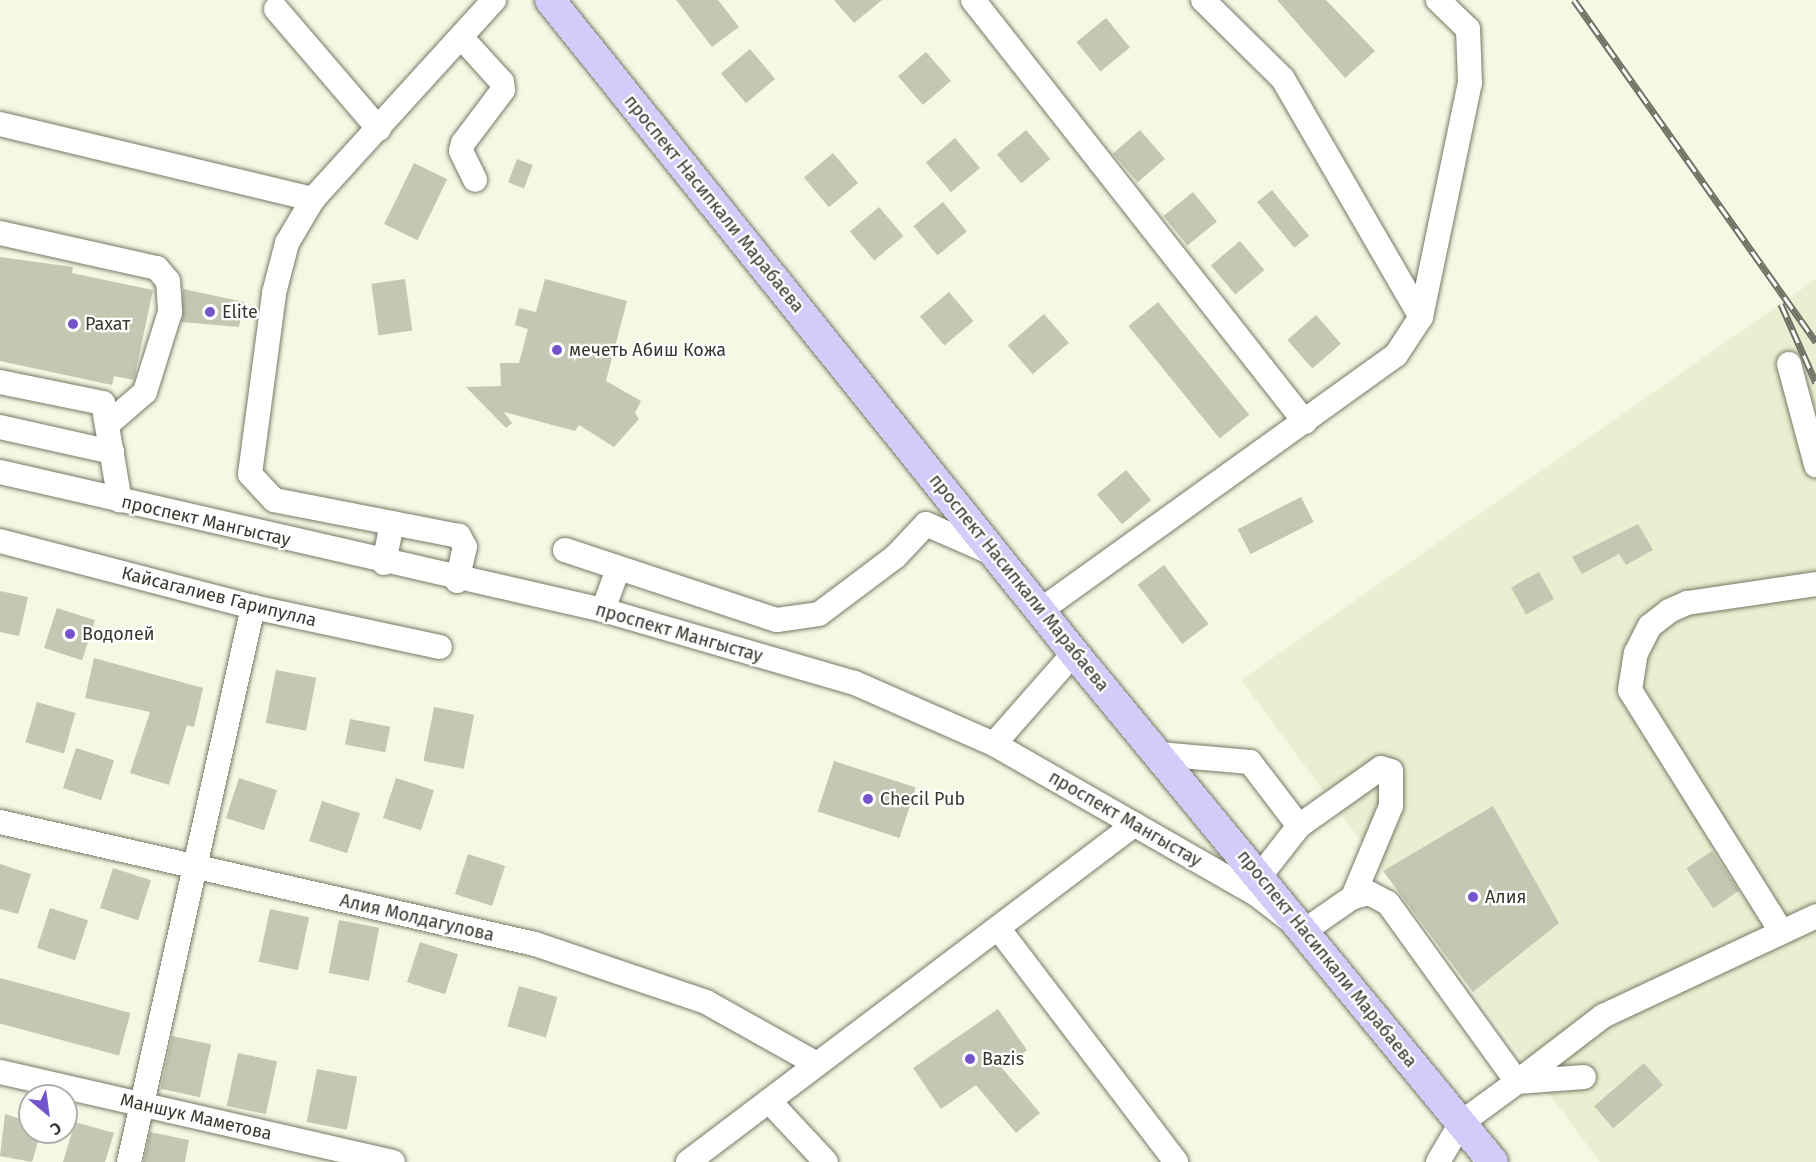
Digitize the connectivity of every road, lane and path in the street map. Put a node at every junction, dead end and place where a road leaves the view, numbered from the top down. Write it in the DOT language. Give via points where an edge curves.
graph roads {
  1 [pos="494,0"];
  2 [pos="550,0"];
  3 [pos="973,0"];
  4 [pos="1203,0"];
  5 [pos="1438,0"];
  6 [pos="276,9"];
  7 [pos="461,37"];
  8 [pos="0,124"];
  9 [pos="379,129"];
  10 [pos="475,180"];
  11 [pos="313,199"];
  12 [pos="0,233"];
  13 [pos="1421,317"];
  14 [pos="1789,364"];
  15 [pos="0,382"];
  16 [pos="1305,422"];
  17 [pos="107,425"];
  18 [pos="0,427"];
  19 [pos="112,452"];
  20 [pos="1816,465"];
  21 [pos="0,472"];
  22 [pos="120,501"];
  23 [pos="392,523"];
  24 [pos="0,542"];
  25 [pos="565,550"];
  26 [pos="996,555"];
  27 [pos="384,564"];
  28 [pos="618,569"];
  29 [pos="457,581"];
  30 [pos="1816,584"];
  31 [pos="253,607"];
  32 [pos="603,610"];
  33 [pos="1041,610"];
  34 [pos="440,647"];
  35 [pos="1074,653"];
  36 [pos="994,744"];
  37 [pos="1159,754"];
  38 [pos="0,822"];
  39 [pos="1135,824"];
  40 [pos="1299,825"];
  41 [pos="191,868"];
  42 [pos="1260,876"];
  43 [pos="1353,897"];
  44 [pos="1816,916"];
  45 [pos="998,928"];
  46 [pos="1304,931"];
  47 [pos="1781,931"];
  48 [pos="817,1064"];
  49 [pos="0,1072"];
  50 [pos="1584,1077"];
  51 [pos="1517,1082"];
  52 [pos="769,1101"];
  53 [pos="141,1105"];
  54 [pos="1461,1123"];
  55 [pos="129,1162"];
  56 [pos="393,1162"];
  57 [pos="688,1162"];
  58 [pos="826,1162"];
  59 [pos="1176,1162"];
  60 [pos="1438,1162"];
  61 [pos="1493,1162"];
  1 -- 7 [label="street"];
  2 -- 26 [label="main road, проспект Насипкали Марабаева"];
  3 -- 16 [label="street"];
  4 -- 13 [label="street" via="1283,79"];
  5 -- 13 [label="street" via="1468,29 1470,83"];
  6 -- 9 [label="street"];
  7 -- 9 [label="street"];
  7 -- 10 [label="street" via="502,82 503,90 463,143 461,151"];
  8 -- 11 [label="street"];
  9 -- 11 [label="street"];
  11 -- 23 [label="street" via="287,243 274,293 250,474 274,500"];
  12 -- 17 [label="street" via="157,267 168,281 170,312 146,392"];
  13 -- 16 [label="street" via="1396,355"];
  14 -- 20 [label="street"];
  15 -- 17 [label="street" via="103,403"];
  16 -- 33 [label="street"];
  17 -- 19 [label="street"];
  18 -- 19 [label="street"];
  19 -- 22 [label="street"];
  21 -- 22 [label="street, проспект Мангыстау"];
  22 -- 27 [label="street, проспект Мангыстау"];
  23 -- 27 [label="street"];
  23 -- 29 [label="street" via="465,540"];
  24 -- 31 [label="street, Кайсагалиев Гарипулла"];
  25 -- 28 [label="street"];
  26 -- 28 [label="street" via="926,524 895,557 819,614 777,620"];
  26 -- 33 [label="main road, проспект Насипкали Марабаева"];
  27 -- 29 [label="street, проспект Мангыстау"];
  28 -- 32 [label="street"];
  29 -- 32 [label="street, проспект Мангыстау"];
  30 -- 47 [label="street" via="1687,603 1669,611 1650,626 1636,653 1630,690"];
  31 -- 34 [label="street, Кайсагалиев Гарипулла"];
  31 -- 41 [label="street"];
  32 -- 36 [label="street, проспект Мангыстау" via="855,682"];
  33 -- 35 [label="main road, проспект Насипкали Марабаева"];
  35 -- 36 [label="street"];
  35 -- 37 [label="main road, проспект Насипкали Марабаева"];
  36 -- 39 [label="street, проспект Мангыстау"];
  37 -- 40 [label="street" via="1250,762"];
  37 -- 42 [label="main road, проспект Насипкали Марабаева"];
  38 -- 41 [label="street, Алия Молдагулова"];
  39 -- 45 [label="street"];
  39 -- 46 [label="street, проспект Мангыстау" via="1256,894"];
  40 -- 42 [label="street"];
  40 -- 43 [label="street" via="1381,768 1391,771 1391,806"];
  41 -- 48 [label="street, Алия Молдагулова" via="535,944 706,1002"];
  41 -- 53 [label="street"];
  42 -- 46 [label="main road, проспект Насипкали Марабаева"];
  43 -- 46 [label="street"];
  43 -- 51 [label="street" via="1370,893 1388,903"];
  44 -- 47 [label="street"];
  45 -- 48 [label="street"];
  45 -- 59 [label="street"];
  46 -- 54 [label="main road, проспект Насипкали Марабаева"];
  47 -- 51 [label="street" via="1603,1016"];
  48 -- 52 [label="street"];
  49 -- 53 [label="street, Маншук Маметова"];
  50 -- 51 [label="street"];
  51 -- 54 [label="street"];
  52 -- 57 [label="street"];
  52 -- 58 [label="street"];
  53 -- 55 [label="street"];
  53 -- 56 [label="street, Маншук Маметова"];
  54 -- 60 [label="street"];
  54 -- 61 [label="main road, проспект Насипкали Марабаева"];
}
